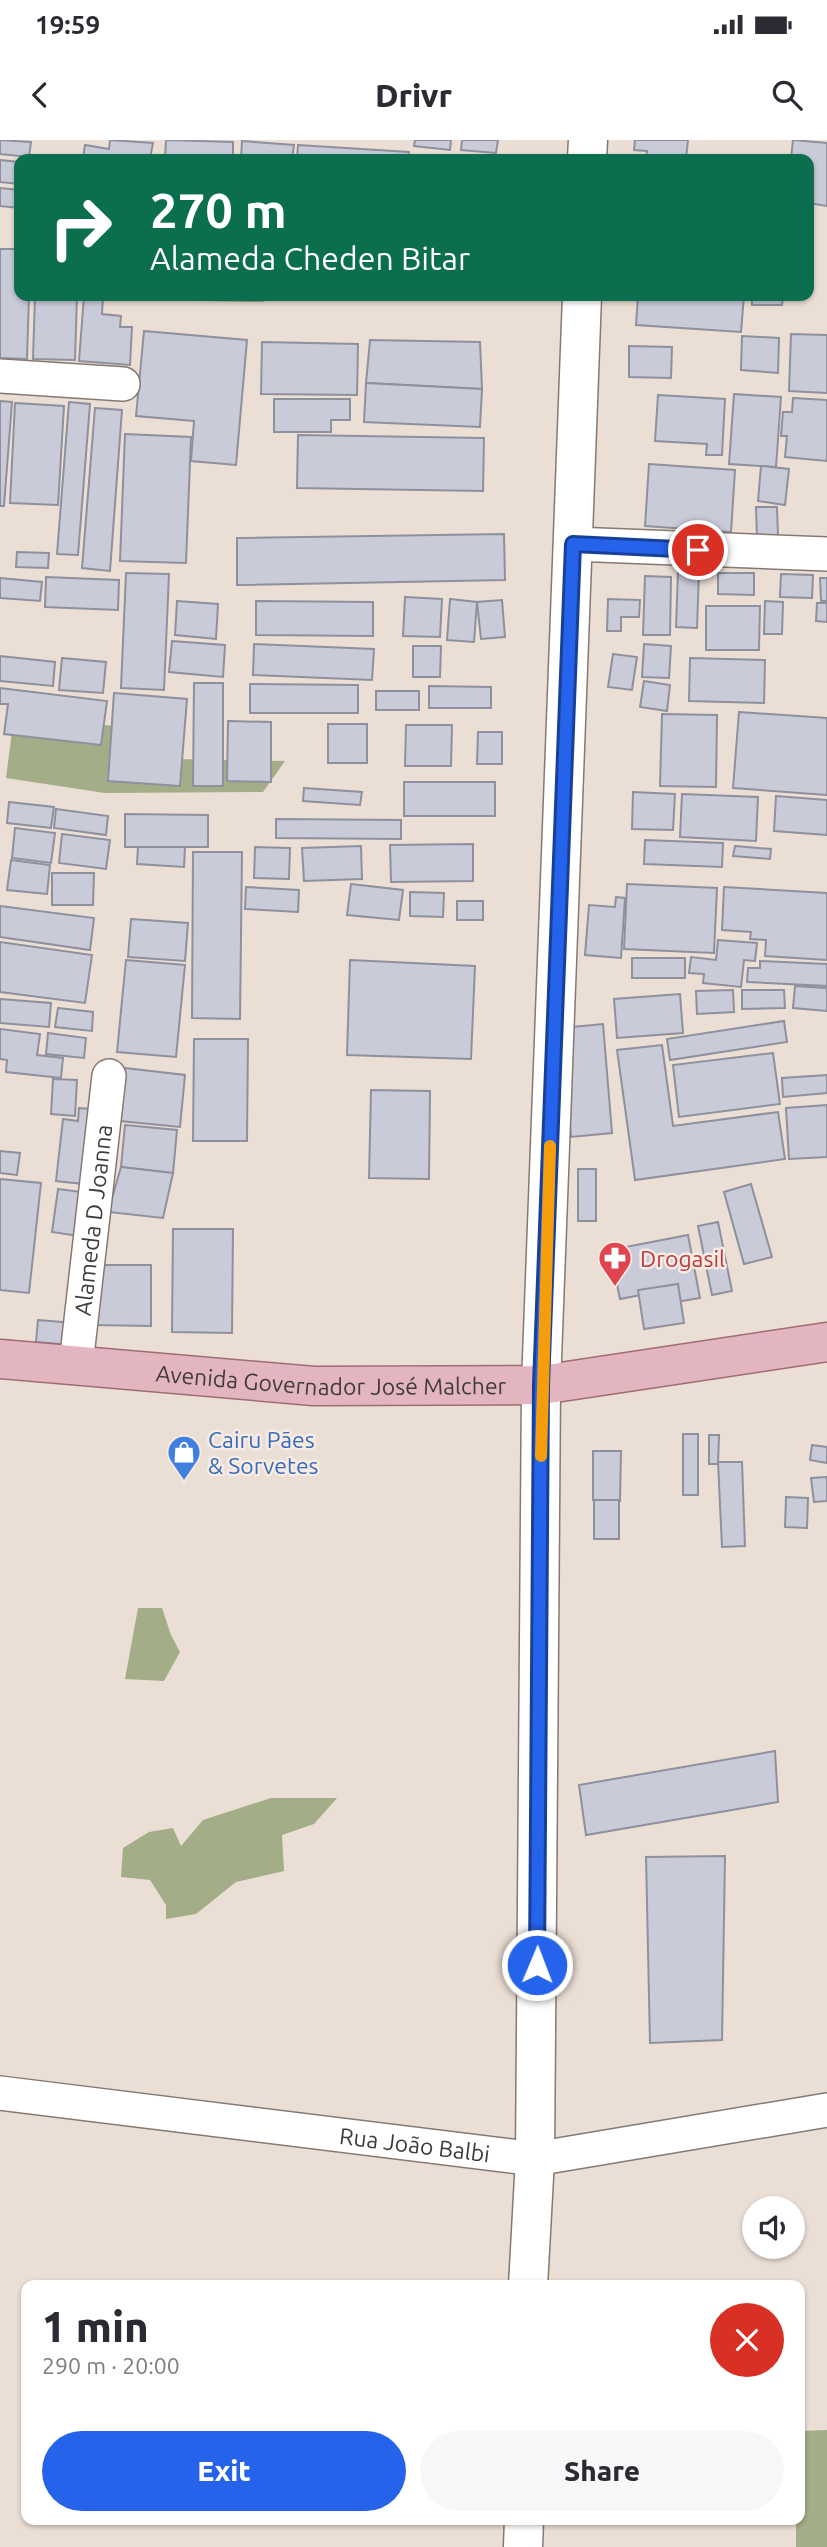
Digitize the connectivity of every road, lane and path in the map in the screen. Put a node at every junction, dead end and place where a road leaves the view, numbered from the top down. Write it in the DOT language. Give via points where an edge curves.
graph roads {
  1 [pos="582,301"];
  2 [pos="0,376"];
  3 [pos="123,384"];
  4 [pos="573,544"];
  5 [pos="827,554"];
  6 [pos="109,1076"];
  7 [pos="827,1342"];
  8 [pos="0,1359"];
  9 [pos="76,1364"];
  10 [pos="541,1385"];
  11 [pos="0,2093"];
  12 [pos="827,2110"];
  13 [pos="535,2159"];
  14 [pos="528,2280"];
  15 [pos="524,2525"];
  16 [pos="523,2547"];
  1 -- 4 [label="main road"];
  2 -- 3 [label="street"];
  4 -- 5 [label="street"];
  4 -- 10 [label="main road"];
  6 -- 9 [label="street, Alameda D Joanna"];
  7 -- 10 [label="main road, Avenida Governador José Malcher"];
  8 -- 9 [label="main road, Avenida Governador José Malcher"];
  9 -- 10 [label="main road, Avenida Governador José Malcher" via="314,1386"];
  10 -- 13 [label="main road"];
  11 -- 13 [label="street, Rua João Balbi"];
  12 -- 13 [label="street, Rua João Balbi"];
  13 -- 14 [label="main road"];
  15 -- 16 [label="main road"];
}
